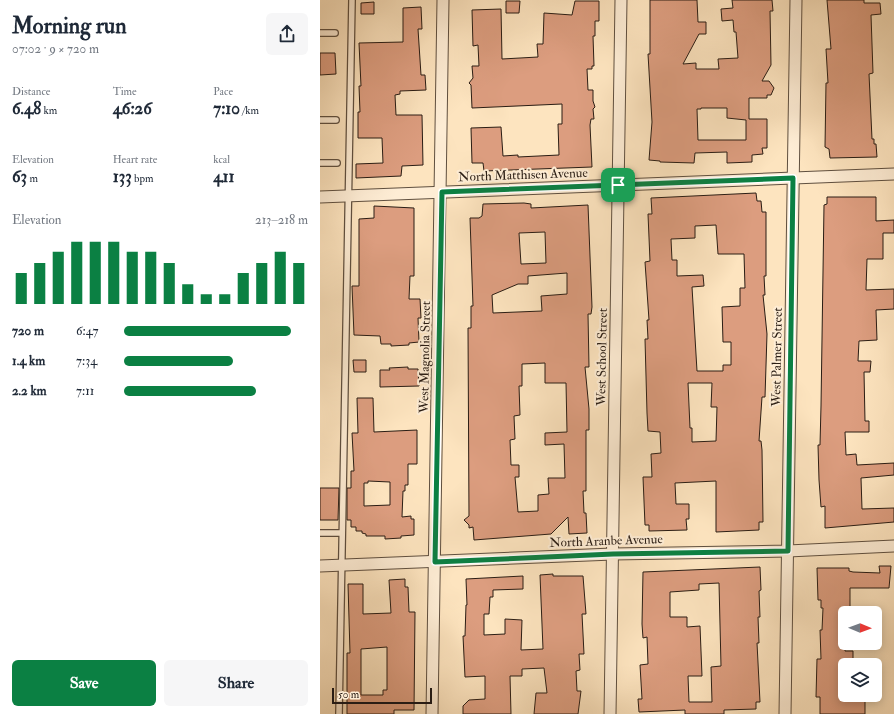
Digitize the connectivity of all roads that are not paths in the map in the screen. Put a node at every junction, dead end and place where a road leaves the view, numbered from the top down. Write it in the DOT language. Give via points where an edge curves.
graph roads {
  1 [pos="352,0"];
  2 [pos="444,0"];
  3 [pos="621,0"];
  4 [pos="796,0"];
  5 [pos="320,34"];
  6 [pos="335,34"];
  7 [pos="320,120"];
  8 [pos="336,120"];
  9 [pos="320,163"];
  10 [pos="337,163"];
  11 [pos="894,174"];
  12 [pos="793,178"];
  13 [pos="618,185"];
  14 [pos="442,192"];
  15 [pos="348,196"];
  16 [pos="320,197"];
  17 [pos="320,533"];
  18 [pos="342,533"];
  19 [pos="894,546"];
  20 [pos="788,551"];
  21 [pos="613,554"];
  22 [pos="435,562"];
  23 [pos="320,566"];
  24 [pos="341,566"];
  25 [pos="339,714"];
  26 [pos="432,714"];
  27 [pos="610,714"];
  28 [pos="785,714"];
  1 -- 15 [label="lane"];
  2 -- 14 [label="street, West Magnolia Street"];
  3 -- 13 [label="street, West School Street"];
  4 -- 12 [label="street, West Palmer Street"];
  5 -- 6 [label="lane"];
  7 -- 8 [label="lane"];
  9 -- 10 [label="lane"];
  11 -- 12 [label="street, North Matthisen Avenue"];
  12 -- 13 [label="street, North Matthisen Avenue"];
  12 -- 20 [label="street, West Palmer Street"];
  13 -- 14 [label="street, North Matthisen Avenue"];
  13 -- 21 [label="street, West School Street"];
  14 -- 15 [label="street, North Matthisen Avenue"];
  14 -- 22 [label="street, West Magnolia Street"];
  15 -- 16 [label="street, North Matthisen Avenue"];
  15 -- 18 [label="lane"];
  17 -- 18 [label="lane"];
  18 -- 24 [label="lane"];
  19 -- 20 [label="street, North Aranbe Avenue"];
  20 -- 21 [label="street, North Aranbe Avenue"];
  20 -- 28 [label="street, West Palmer Street"];
  21 -- 22 [label="street, North Aranbe Avenue"];
  21 -- 27 [label="street, West School Street"];
  22 -- 24 [label="street, North Aranbe Avenue"];
  22 -- 26 [label="street, West Magnolia Street"];
  23 -- 24 [label="street, North Aranbe Avenue"];
  24 -- 25 [label="lane"];
}
